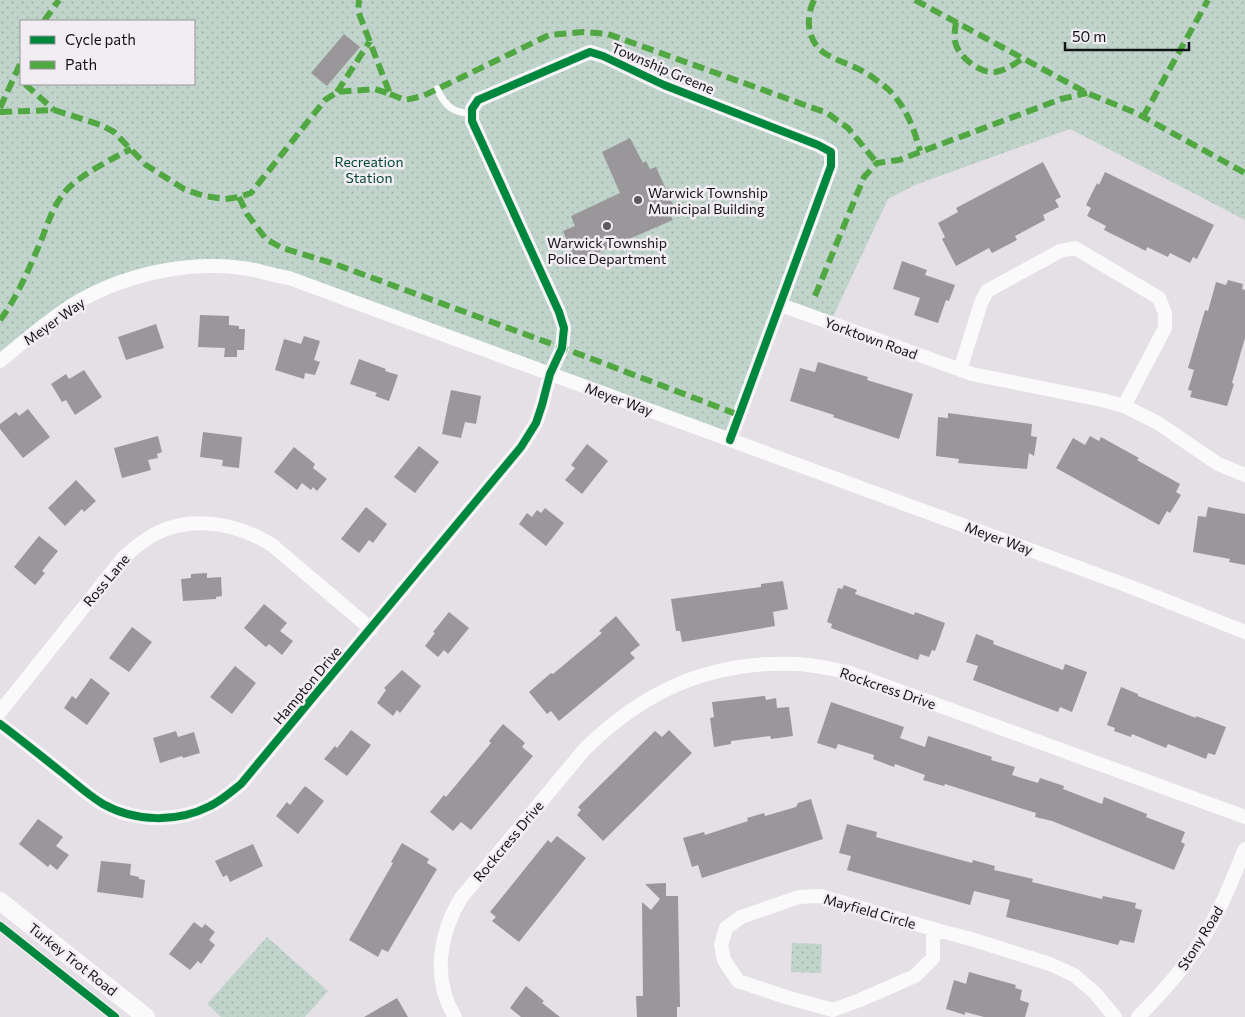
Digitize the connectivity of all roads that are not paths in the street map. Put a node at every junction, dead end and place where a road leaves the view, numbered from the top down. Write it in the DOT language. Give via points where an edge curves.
graph roads {
  1 [pos="437,89"];
  2 [pos="472,114"];
  3 [pos="781,305"];
  4 [pos="0,361"];
  5 [pos="966,372"];
  6 [pos="550,374"];
  7 [pos="1124,406"];
  8 [pos="730,440"];
  9 [pos="1245,475"];
  10 [pos="371,629"];
  11 [pos="1245,632"];
  12 [pos="0,712"];
  13 [pos="0,724"];
  14 [pos="1245,817"];
  15 [pos="1245,849"];
  16 [pos="0,901"];
  17 [pos="933,929"];
  18 [pos="146,1017"];
  19 [pos="455,1017"];
  20 [pos="1115,1017"];
  21 [pos="1138,1017"];
  1 -- 2 [label="lane" via="444,103 457,112"];
  2 -- 3 [label="street, Township Greene" via="478,100 590,52 831,152 832,166"];
  2 -- 6 [label="street" via="472,121 564,328 562,348"];
  3 -- 5 [label="street, Yorktown Road"];
  3 -- 8 [label="street, Township Greene"];
  4 -- 6 [label="street, Meyer Way" via="77,302 116,284 174,269 223,267 288,278"];
  5 -- 7 [label="street, Yorktown Road"];
  5 -- 7 [label="street" via="981,303 987,291 1060,252 1075,248 1159,298 1165,313 1165,328"];
  6 -- 8 [label="street, Meyer Way"];
  6 -- 10 [label="street, Hampton Drive" via="536,422 521,447"];
  7 -- 9 [label="street, Yorktown Road" via="1147,416 1218,464"];
  8 -- 11 [label="street, Meyer Way"];
  10 -- 12 [label="street, Ross Lane" via="258,536 219,524 194,523 170,528 142,542 123,558"];
  10 -- 13 [label="street, Hampton Drive" via="241,784 223,799 187,815 147,818 125,814 105,805"];
  14 -- 19 [label="street, Rockcress Drive" via="850,673 798,664 763,664 698,676 648,699 603,731 461,898 446,926 441,950 443,990"];
  15 -- 21 [label="street, Stony Road" via="1220,909 1199,945 1175,978"];
  16 -- 18 [label="street, Turkey Trot Road"];
  17 -- 17 [label="street, Mayfield Circle" via="933,958 916,976 833,1010 738,981 724,960 722,945 726,928 741,916 799,897 820,896"];
  17 -- 20 [label="street, Mayfield Circle" via="1074,975"];
}
